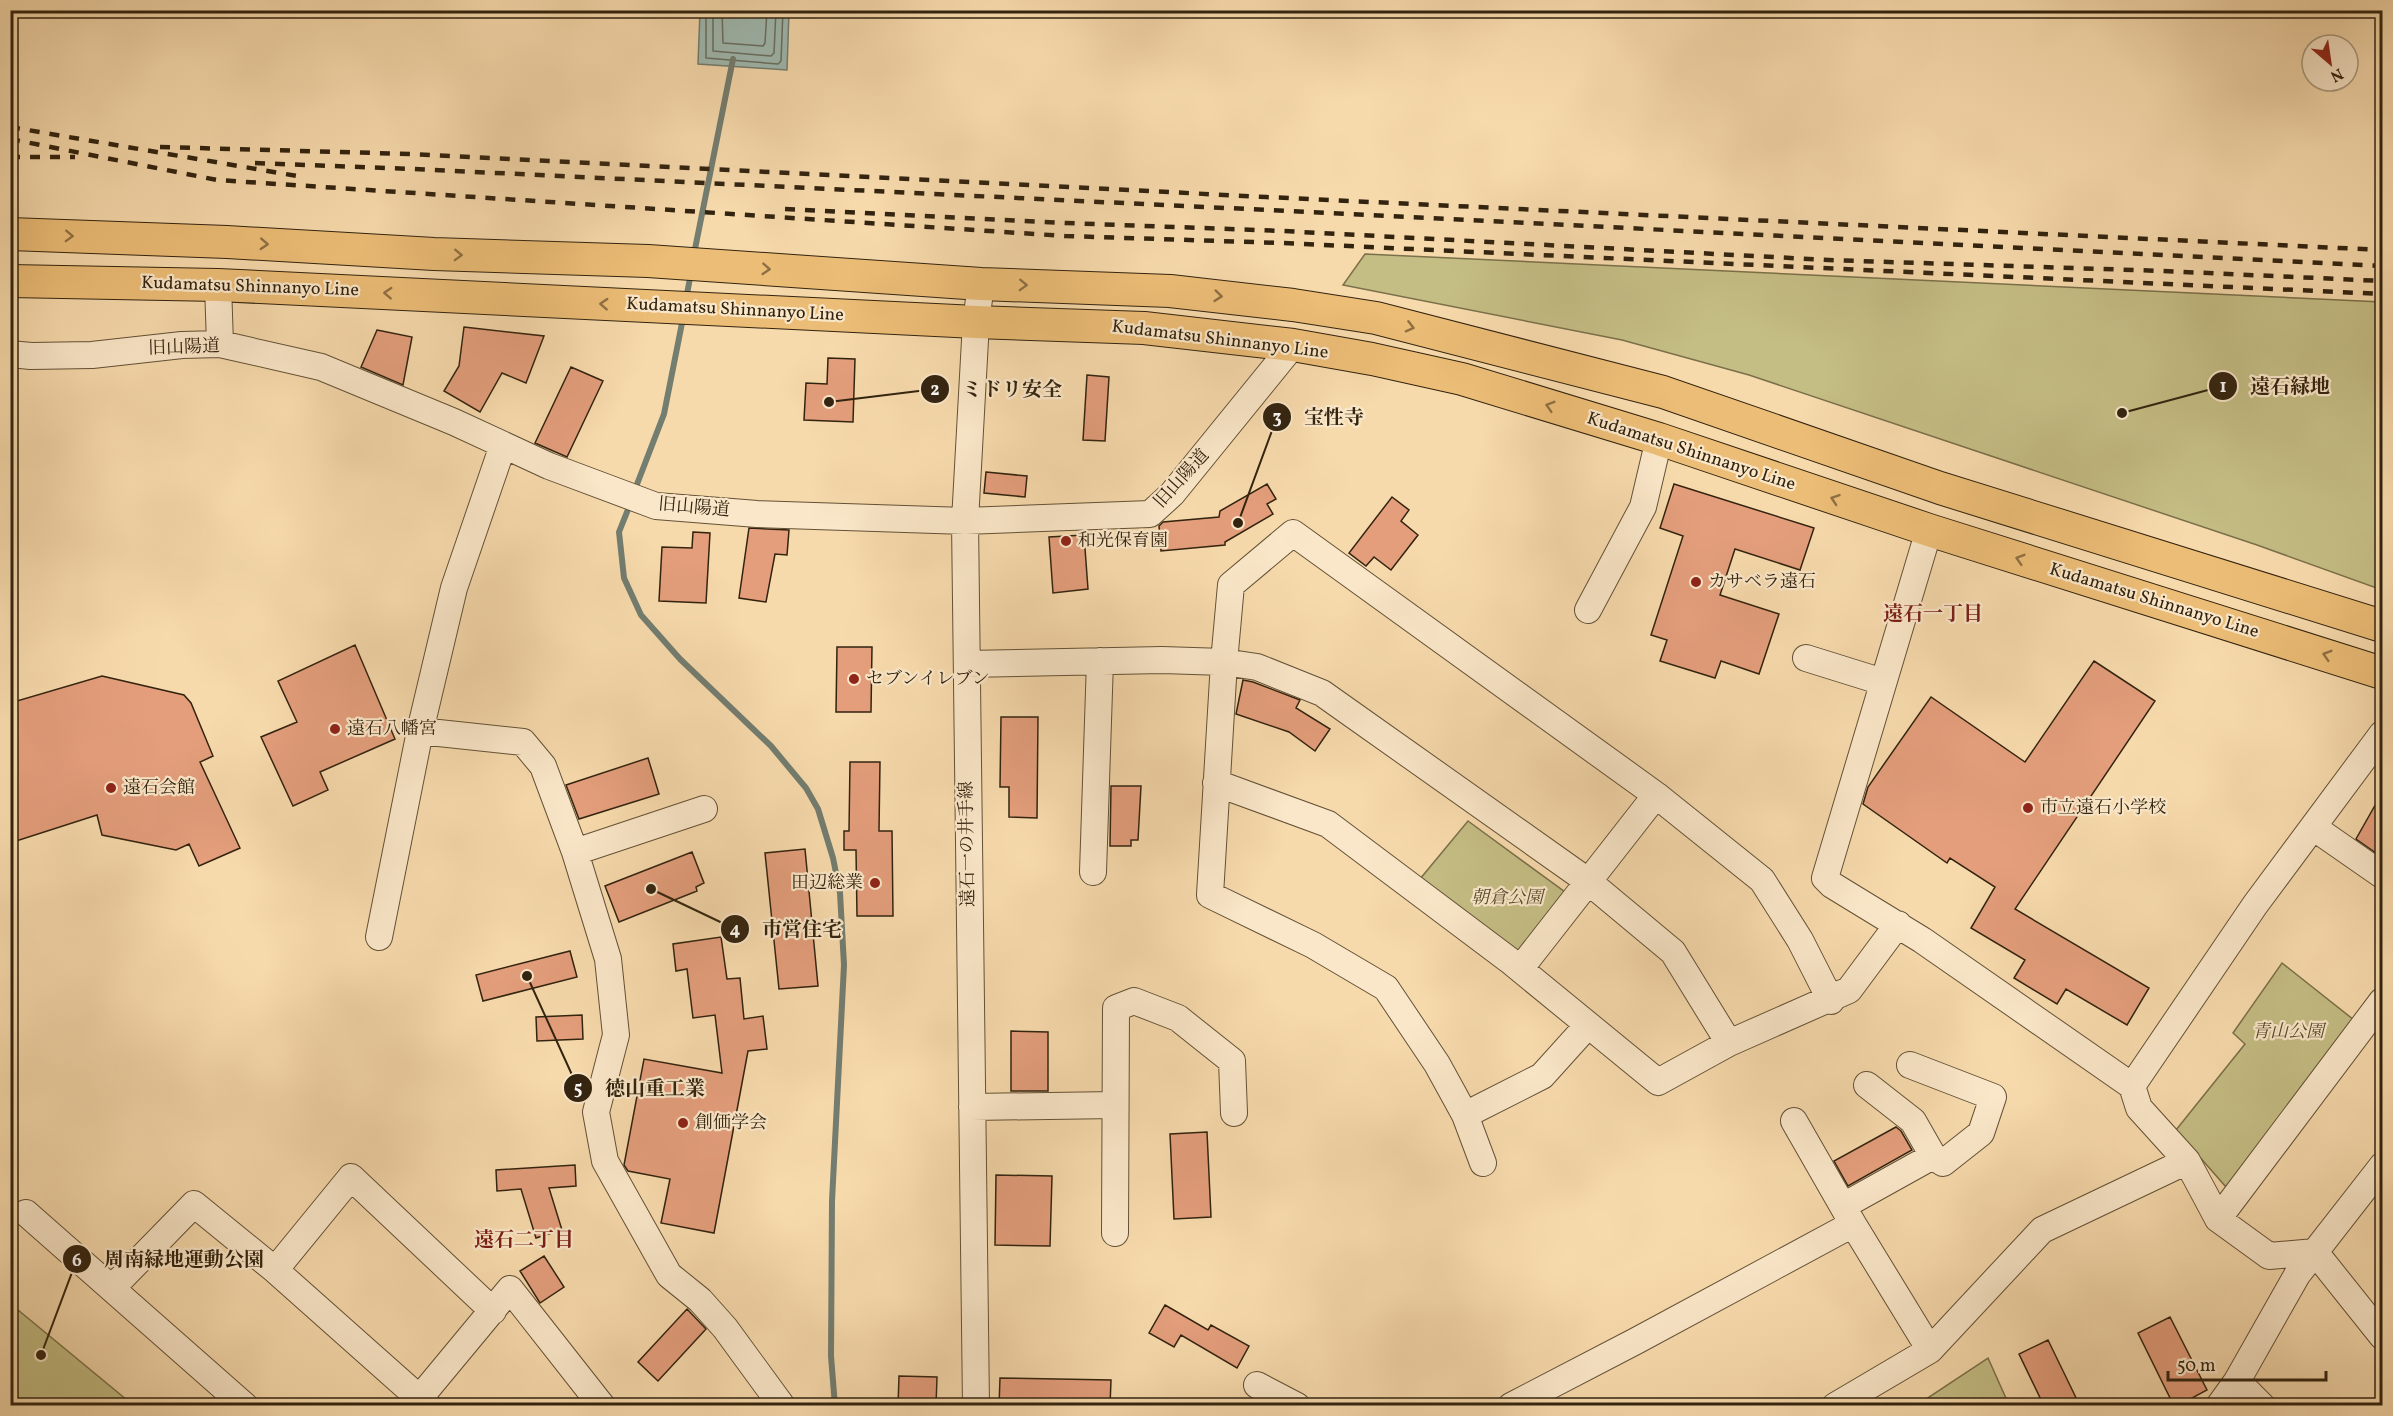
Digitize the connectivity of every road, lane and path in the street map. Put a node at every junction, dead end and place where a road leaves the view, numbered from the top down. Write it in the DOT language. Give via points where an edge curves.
graph roads {
  1 [pos="10,234"];
  2 [pos="10,281"];
  3 [pos="981,284"];
  4 [pos="218,285"];
  5 [pos="976,322"];
  6 [pos="220,344"];
  7 [pos="1293,345"];
  8 [pos="10,354"];
  9 [pos="1659,439"];
  10 [pos="503,445"];
  11 [pos="965,521"];
  12 [pos="1929,530"];
  13 [pos="1588,610"];
  14 [pos="2382,626"];
  15 [pos="1806,658"];
  16 [pos="1100,661"];
  17 [pos="1224,662"];
  18 [pos="967,664"];
  19 [pos="2382,673"];
  20 [pos="1883,682"];
  21 [pos="420,731"];
  22 [pos="2382,734"];
  23 [pos="1216,783"];
  24 [pos="1656,795"];
  25 [pos="704,809"];
  26 [pos="2313,827"];
  27 [pos="575,852"];
  28 [pos="1093,872"];
  29 [pos="2382,875"];
  30 [pos="1589,882"];
  31 [pos="1898,924"];
  32 [pos="379,937"];
  33 [pos="1520,969"];
  34 [pos="1830,1000"];
  35 [pos="2382,1001"];
  36 [pos="1587,1025"];
  37 [pos="1729,1043"];
  38 [pos="1910,1065"];
  39 [pos="1867,1085"];
  40 [pos="2132,1086"];
  41 [pos="1115,1105"];
  42 [pos="972,1107"];
  43 [pos="1233,1113"];
  44 [pos="1465,1115"];
  45 [pos="1794,1121"];
  46 [pos="1933,1156"];
  47 [pos="2187,1161"];
  48 [pos="1483,1163"];
  49 [pos="2382,1166"];
  50 [pos="26,1214"];
  51 [pos="1848,1215"];
  52 [pos="2218,1219"];
  53 [pos="1115,1233"];
  54 [pos="2315,1252"];
  55 [pos="274,1270"];
  56 [pos="112,1288"];
  57 [pos="493,1311"];
  58 [pos="2382,1336"];
  59 [pos="1930,1350"];
  60 [pos="2237,1380"];
  61 [pos="1257,1384"];
  62 [pos="420,1403"];
  63 [pos="245,1406"];
  64 [pos="602,1406"];
  65 [pos="782,1406"];
  66 [pos="976,1406"];
  67 [pos="1297,1406"];
  68 [pos="1510,1406"];
  69 [pos="1835,1406"];
  70 [pos="2219,1406"];
  71 [pos="2262,1406"];
  1 -- 3 [label="main road, one-way" via="707,265"];
  2 -- 4 [label="main road, Kudamatsu Shinnanyo Line"];
  3 -- 5 [label="street, 遠石一の井手線"];
  3 -- 14 [label="main road, one-way" via="1170,291 1376,318 1663,392 1940,488"];
  5 -- 4 [label="main road, Kudamatsu Shinnanyo Line, one-way"];
  4 -- 6 [label="street"];
  5 -- 7 [label="main road, Kudamatsu Shinnanyo Line" via="1144,328"];
  5 -- 11 [label="street, 遠石一の井手線"];
  6 -- 8 [label="street, 旧山陽道" via="92,355"];
  6 -- 10 [label="street, 旧山陽道" via="321,367"];
  9 -- 7 [label="main road, Kudamatsu Shinnanyo Line, one-way" via="1462,379"];
  7 -- 11 [label="street, 旧山陽道" via="1172,494 1150,514"];
  12 -- 9 [label="main road, Kudamatsu Shinnanyo Line, one-way"];
  9 -- 13 [label="street" via="1643,507"];
  10 -- 11 [label="street, 旧山陽道" via="656,506 757,514"];
  10 -- 21 [label="street" via="454,588"];
  11 -- 18 [label="street, 遠石一の井手線"];
  19 -- 12 [label="main road, Kudamatsu Shinnanyo Line, one-way"];
  12 -- 20 [label="street"];
  15 -- 20 [label="street"];
  16 -- 17 [label="street"];
  16 -- 18 [label="street"];
  16 -- 28 [label="street"];
  17 -- 23 [label="street"];
  17 -- 24 [label="street" via="1231,585 1293,533"];
  17 -- 30 [label="street" via="1257,667 1322,693"];
  18 -- 42 [label="street, 遠石一の井手線"];
  20 -- 31 [label="street" via="1825,878"];
  21 -- 27 [label="street" via="523,741 543,766"];
  21 -- 32 [label="street"];
  22 -- 26 [label="street"];
  23 -- 33 [label="street" via="1328,824"];
  23 -- 44 [label="street" via="1210,895 1313,945 1386,988 1437,1064"];
  24 -- 30 [label="street"];
  24 -- 34 [label="street" via="1762,880 1800,940"];
  25 -- 27 [label="street"];
  26 -- 29 [label="street"];
  26 -- 40 [label="street"];
  27 -- 65 [label="street" via="608,959 616,1035 596,1112 605,1161 669,1275 700,1300 725,1328"];
  30 -- 33 [label="street"];
  30 -- 37 [label="street" via="1673,952"];
  31 -- 34 [label="street" via="1849,990"];
  31 -- 40 [label="street"];
  33 -- 36 [label="street"];
  34 -- 37 [label="street"];
  35 -- 52 [label="street"];
  36 -- 37 [label="street" via="1658,1082"];
  36 -- 44 [label="street" via="1542,1077"];
  38 -- 46 [label="street" via="1993,1097 1981,1132 1943,1163"];
  39 -- 46 [label="street" via="1913,1121"];
  40 -- 47 [label="street" via="2139,1108"];
  41 -- 42 [label="street"];
  41 -- 43 [label="street" via="1116,1008 1134,1001 1178,1018 1232,1061"];
  41 -- 53 [label="street"];
  42 -- 66 [label="street, 遠石一の井手線"];
  44 -- 48 [label="street"];
  45 -- 51 [label="street"];
  46 -- 51 [label="street"];
  47 -- 52 [label="street"];
  47 -- 59 [label="street" via="2042,1230"];
  49 -- 54 [label="street"];
  50 -- 56 [label="street"];
  51 -- 59 [label="street"];
  51 -- 68 [label="street" via="1636,1341"];
  52 -- 54 [label="street" via="2269,1256"];
  54 -- 58 [label="street"];
  54 -- 60 [label="street" via="2297,1275"];
  55 -- 56 [label="street" via="194,1204"];
  55 -- 57 [label="street" via="351,1178"];
  55 -- 62 [label="street"];
  56 -- 63 [label="street"];
  57 -- 62 [label="street"];
  57 -- 64 [label="street" via="510,1289"];
  59 -- 69 [label="street"];
  60 -- 70 [label="street"];
  60 -- 71 [label="street"];
  61 -- 67 [label="street"];
}
